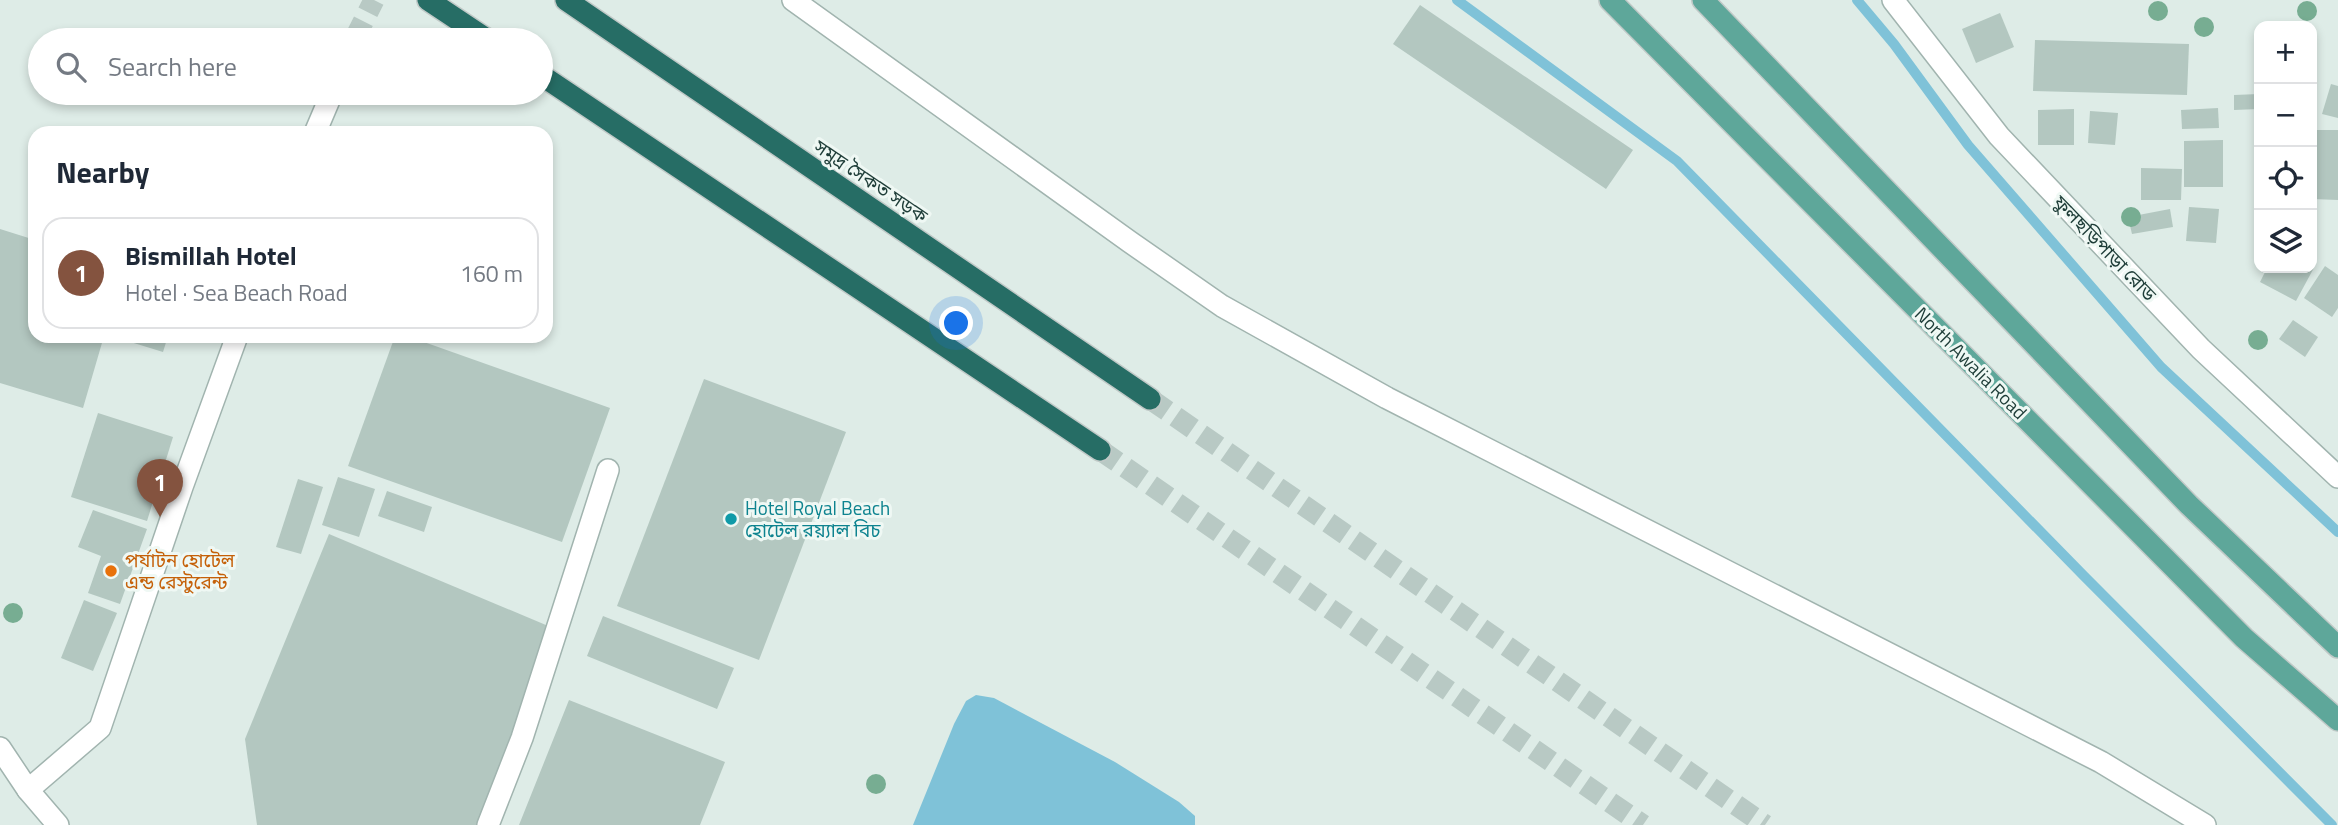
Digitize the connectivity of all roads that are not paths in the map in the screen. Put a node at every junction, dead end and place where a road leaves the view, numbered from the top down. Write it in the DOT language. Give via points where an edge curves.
graph roads {
  1 [pos="428,0"];
  2 [pos="566,0"];
  3 [pos="793,0"];
  4 [pos="1611,0"];
  5 [pos="1703,0"];
  6 [pos="1893,0"];
  7 [pos="470,28"];
  8 [pos="553,83"];
  9 [pos="326,105"];
  10 [pos="318,126"];
  11 [pos="234,343"];
  12 [pos="1150,399"];
  13 [pos="1100,450"];
  14 [pos="608,470"];
  15 [pos="2338,477"];
  16 [pos="2338,647"];
  17 [pos="2338,720"];
  18 [pos="0,748"];
  19 [pos="28,790"];
  20 [pos="58,825"];
  21 [pos="488,825"];
  22 [pos="2205,825"];
  1 -- 7 [label="highway"];
  2 -- 12 [label="highway, সমুদ্র সৈকত সড়ক"];
  3 -- 22 [label="street" via="1222,306 1387,398 2090,756"];
  4 -- 17 [label="main road, North Awalia Road" via="2244,638"];
  5 -- 16 [label="main road" via="2189,505"];
  6 -- 15 [label="street, ফুলছড়িপাড়া রোড" via="1999,136 2201,349"];
  8 -- 13 [label="highway"];
  9 -- 10 [label="street"];
  11 -- 19 [label="street" via="100,728"];
  14 -- 21 [label="street" via="522,738"];
  18 -- 19 [label="street"];
  19 -- 20 [label="street"];
}
